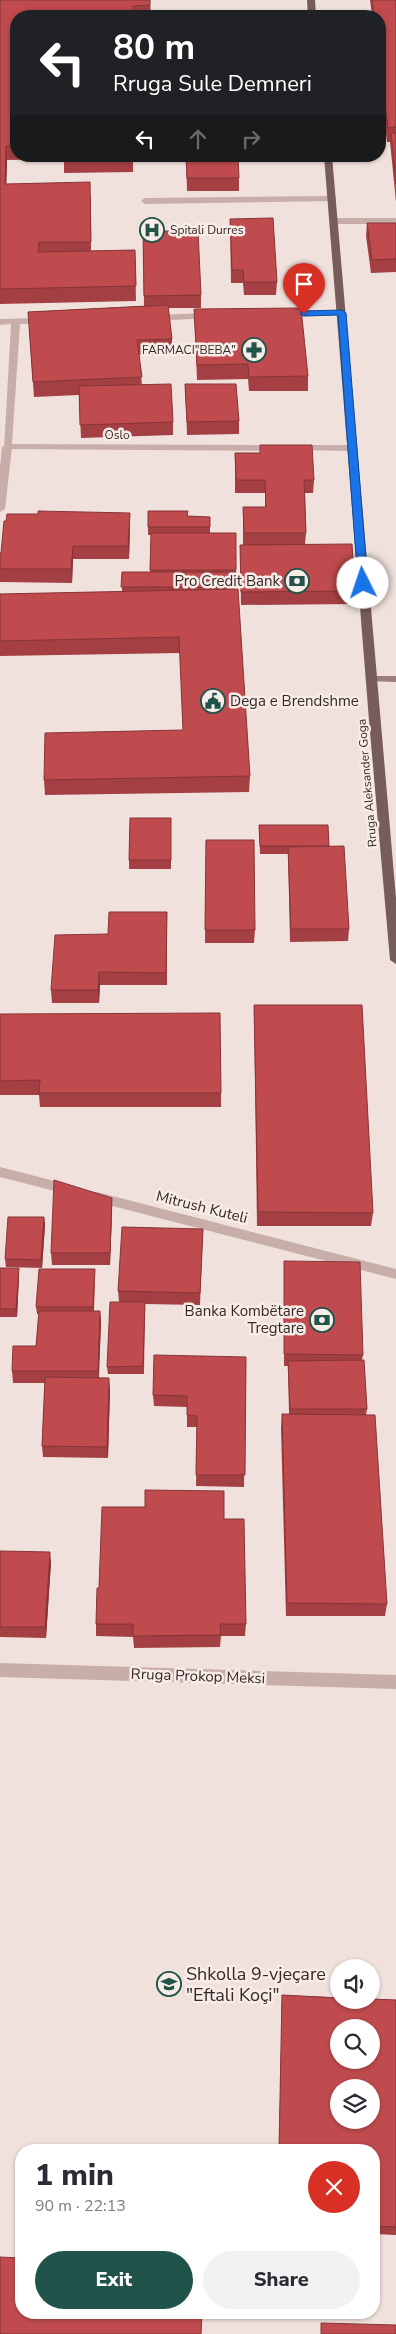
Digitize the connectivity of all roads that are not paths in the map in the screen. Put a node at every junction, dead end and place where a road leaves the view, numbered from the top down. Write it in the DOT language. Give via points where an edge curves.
graph roads {
  1 [pos="329,162"];
  2 [pos="333,199"];
  3 [pos="145,201"];
  4 [pos="334,221"];
  5 [pos="396,221"];
  6 [pos="342,313"];
  7 [pos="273,315"];
  8 [pos="224,316"];
  9 [pos="144,318"];
  10 [pos="56,320"];
  11 [pos="16,321"];
  12 [pos="0,322"];
  13 [pos="7,448"];
  14 [pos="352,448"];
  15 [pos="0,509"];
  16 [pos="370,679"];
  17 [pos="396,679"];
  18 [pos="396,960"];
  19 [pos="0,1172"];
  20 [pos="396,1274"];
  21 [pos="0,1670"];
  22 [pos="396,1682"];
  1 -- 2 [label="main road, Rruga Aleksander Goga"];
  2 -- 3 [label="street"];
  2 -- 4 [label="main road, Rruga Aleksander Goga"];
  4 -- 5 [label="street"];
  4 -- 6 [label="main road, Rruga Aleksander Goga"];
  6 -- 7 [label="street"];
  6 -- 14 [label="main road, Rruga Aleksander Goga"];
  8 -- 9 [label="street"];
  10 -- 11 [label="street"];
  11 -- 12 [label="street"];
  11 -- 13 [label="street"];
  13 -- 14 [label="street, Oslo"];
  13 -- 15 [label="street"];
  14 -- 16 [label="main road, Rruga Aleksander Goga"];
  16 -- 17 [label="main road"];
  16 -- 18 [label="main road, Rruga Aleksander Goga"];
  19 -- 20 [label="street, Mitrush Kuteli"];
  21 -- 22 [label="street, Rruga Prokop Meksi"];
}
